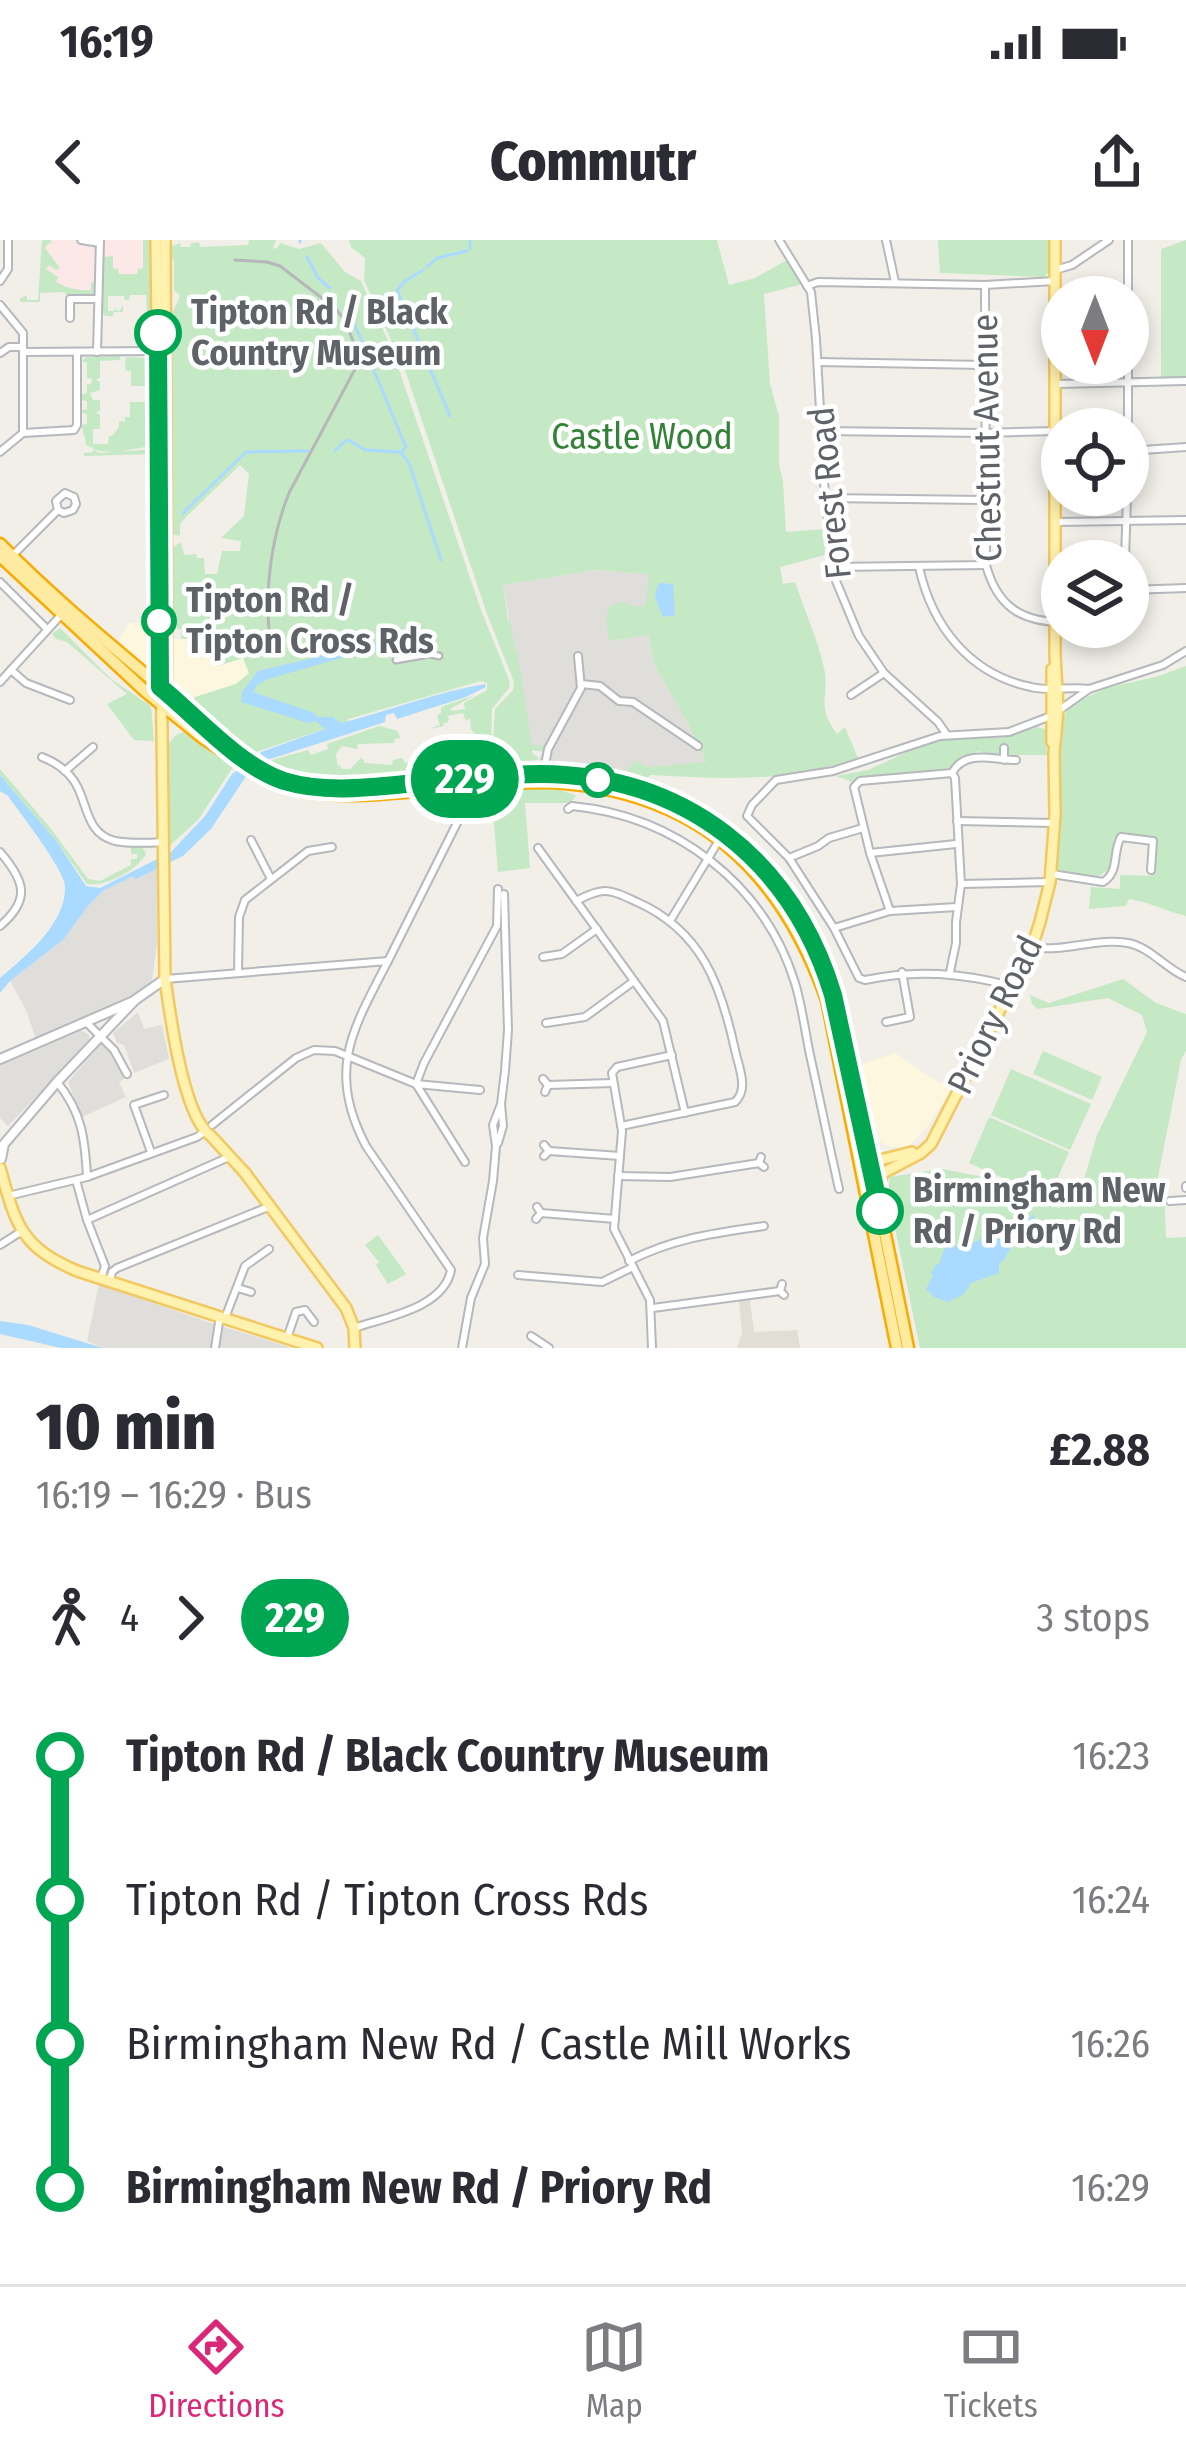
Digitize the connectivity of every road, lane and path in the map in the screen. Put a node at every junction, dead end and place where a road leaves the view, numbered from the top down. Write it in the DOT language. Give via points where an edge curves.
graph roads {
  1 [pos="81,240"];
  2 [pos="160,240"];
  3 [pos="779,240"];
  4 [pos="886,240"];
  5 [pos="1055,240"];
  6 [pos="1108,240"];
  7 [pos="1128,240"];
  8 [pos="8,241"];
  9 [pos="100,241"];
  10 [pos="4,260"];
  11 [pos="1055,275"];
  12 [pos="1128,276"];
  13 [pos="0,281"];
  14 [pos="895,282"];
  15 [pos="985,285"];
  16 [pos="807,286"];
  17 [pos="98,299"];
  18 [pos="0,305"];
  19 [pos="70,318"];
  20 [pos="23,349"];
  21 [pos="162,351"];
  22 [pos="0,352"];
  23 [pos="77,352"];
  24 [pos="97,352"];
  25 [pos="818,362"];
  26 [pos="984,365"];
  27 [pos="1186,381"];
  28 [pos="1149,382"];
  29 [pos="1057,384"];
  30 [pos="1057,408"];
  31 [pos="821,431"];
  32 [pos="1041,431"];
  33 [pos="23,433"];
  34 [pos="984,433"];
  35 [pos="1186,447"];
  36 [pos="162,449"];
  37 [pos="1149,450"];
  38 [pos="0,452"];
  39 [pos="825,498"];
  40 [pos="983,500"];
  41 [pos="58,510"];
  42 [pos="1056,516"];
  43 [pos="1126,516"];
  44 [pos="1186,520"];
  45 [pos="1056,522"];
  46 [pos="1126,522"];
  47 [pos="1056,540"];
  48 [pos="1126,540"];
  49 [pos="0,544"];
  50 [pos="6,558"];
  51 [pos="986,566"];
  52 [pos="834,567"];
  53 [pos="919,567"];
  54 [pos="0,582"];
  55 [pos="1186,588"];
  56 [pos="1149,589"];
  57 [pos="64,612"];
  58 [pos="1041,621"];
  59 [pos="85,623"];
  60 [pos="47,629"];
  61 [pos="1055,648"];
  62 [pos="1186,651"];
  63 [pos="1054,655"];
  64 [pos="439,656"];
  65 [pos="578,656"];
  66 [pos="396,660"];
  67 [pos="160,662"];
  68 [pos="11,670"];
  69 [pos="140,670"];
  70 [pos="884,674"];
  71 [pos="0,682"];
  72 [pos="581,684"];
  73 [pos="1088,689"];
  74 [pos="1054,690"];
  75 [pos="60,694"];
  76 [pos="851,695"];
  77 [pos="70,700"];
  78 [pos="163,701"];
  79 [pos="56,705"];
  80 [pos="1054,713"];
  81 [pos="188,727"];
  82 [pos="947,734"];
  83 [pos="162,742"];
  84 [pos="698,746"];
  85 [pos="93,747"];
  86 [pos="1004,748"];
  87 [pos="222,749"];
  88 [pos="42,757"];
  89 [pos="1004,760"];
  90 [pos="1016,760"];
  91 [pos="248,765"];
  92 [pos="65,771"];
  93 [pos="951,772"];
  94 [pos="543,778"];
  95 [pos="472,786"];
  96 [pos="568,809"];
  97 [pos="958,821"];
  98 [pos="1054,823"];
  99 [pos="862,828"];
  100 [pos="722,836"];
  101 [pos="251,840"];
  102 [pos="957,844"];
  103 [pos="164,845"];
  104 [pos="332,847"];
  105 [pos="538,848"];
  106 [pos="0,852"];
  107 [pos="870,853"];
  108 [pos="709,857"];
  109 [pos="789,857"];
  110 [pos="1151,870"];
  111 [pos="1050,878"];
  112 [pos="271,879"];
  113 [pos="961,884"];
  114 [pos="576,901"];
  115 [pos="957,907"];
  116 [pos="890,911"];
  117 [pos="670,920"];
  118 [pos="0,926"];
  119 [pos="835,928"];
  120 [pos="597,929"];
  121 [pos="1032,946"];
  122 [pos="541,957"];
  123 [pos="388,961"];
  124 [pos="950,972"];
  125 [pos="238,973"];
  126 [pos="902,973"];
  127 [pos="1186,977"];
  128 [pos="165,979"];
  129 [pos="634,981"];
  130 [pos="1012,986"];
  131 [pos="135,1000"];
  132 [pos="86,1022"];
  133 [pos="886,1022"];
  134 [pos="545,1023"];
  135 [pos="100,1036"];
  136 [pos="346,1054"];
  137 [pos="672,1055"];
  138 [pos="1,1056"];
  139 [pos="127,1074"];
  140 [pos="57,1082"];
  141 [pos="613,1083"];
  142 [pos="416,1084"];
  143 [pos="545,1085"];
  144 [pos="480,1090"];
  145 [pos="164,1095"];
  146 [pos="685,1113"];
  147 [pos="621,1126"];
  148 [pos="208,1129"];
  149 [pos="937,1131"];
  150 [pos="1,1151"];
  151 [pos="546,1151"];
  152 [pos="151,1152"];
  153 [pos="231,1156"];
  154 [pos="620,1156"];
  155 [pos="465,1162"];
  156 [pos="761,1162"];
  157 [pos="864,1164"];
  158 [pos="0,1169"];
  159 [pos="619,1176"];
  160 [pos="87,1177"];
  161 [pos="76,1180"];
  162 [pos="839,1190"];
  163 [pos="4,1192"];
  164 [pos="876,1193"];
  165 [pos="1186,1200"];
  166 [pos="1170,1201"];
  167 [pos="271,1205"];
  168 [pos="538,1213"];
  169 [pos="615,1219"];
  170 [pos="87,1220"];
  171 [pos="766,1226"];
  172 [pos="22,1231"];
  173 [pos="0,1245"];
  174 [pos="269,1249"];
  175 [pos="631,1264"];
  176 [pos="523,1278"];
  177 [pos="106,1279"];
  178 [pos="238,1288"];
  179 [pos="782,1290"];
  180 [pos="251,1292"];
  181 [pos="652,1308"];
  182 [pos="222,1317"];
  183 [pos="314,1322"];
  184 [pos="354,1328"];
  185 [pos="531,1336"];
  186 [pos="287,1339"];
  187 [pos="215,1348"];
  188 [pos="317,1348"];
  189 [pos="355,1348"];
  190 [pos="462,1348"];
  191 [pos="549,1348"];
  192 [pos="652,1348"];
  193 [pos="898,1348"];
  194 [pos="908,1348"];
  1 -- 9 [label="street"];
  2 -- 21 [label="main road"];
  3 -- 16 [label="street"];
  4 -- 14 [label="street"];
  5 -- 11 [label="main road, Priory Road"];
  6 -- 11 [label="street"];
  7 -- 12 [label="street"];
  8 -- 10 [label="street"];
  9 -- 17 [label="street"];
  10 -- 13 [label="street"];
  11 -- 15 [label="street"];
  14 -- 15 [label="street"];
  14 -- 16 [label="street"];
  15 -- 26 [label="street, Chestnut Avenue"];
  16 -- 25 [label="street, Forest Road"];
  17 -- 19 [label="street" via="70,299"];
  17 -- 24 [label="street"];
  18 -- 20 [label="street" via="21,329"];
  20 -- 22 [label="street"];
  20 -- 23 [label="street"];
  20 -- 33 [label="street"];
  21 -- 24 [label="street"];
  21 -- 36 [label="main road"];
  23 -- 24 [label="street"];
  23 -- 33 [label="street" via="77,427"];
  25 -- 26 [label="street"];
  25 -- 31 [label="street, Forest Road"];
  26 -- 34 [label="street, Chestnut Avenue"];
  27 -- 28 [label="street"];
  29 -- 30 [label="main road, Priory Road"];
  31 -- 34 [label="street"];
  31 -- 39 [label="street, Forest Road"];
  32 -- 34 [label="street"];
  33 -- 38 [label="street"];
  34 -- 40 [label="street, Chestnut Avenue"];
  35 -- 37 [label="street"];
  36 -- 67 [label="main road"];
  36 -- 78 [label="main road"];
  39 -- 40 [label="street"];
  39 -- 52 [label="street, Forest Road"];
  40 -- 51 [label="street, Chestnut Avenue"];
  41 -- 50 [label="street"];
  42 -- 45 [label="main road, Priory Road"];
  43 -- 46 [label="street"];
  44 -- 46 [label="street"];
  45 -- 46 [label="street"];
  45 -- 47 [label="main road, Priory Road"];
  46 -- 48 [label="street"];
  49 -- 50 [label="highway"];
  50 -- 57 [label="highway"];
  51 -- 53 [label="street"];
  51 -- 58 [label="street, Chestnut Avenue" via="1006,604"];
  52 -- 53 [label="street"];
  52 -- 70 [label="street, Forest Road" via="859,636"];
  53 -- 74 [label="street" via="930,607 966,655 1003,678"];
  54 -- 60 [label="street"];
  55 -- 56 [label="street"];
  57 -- 59 [label="highway"];
  57 -- 60 [label="street"];
  57 -- 78 [label="highway"];
  59 -- 69 [label="highway"];
  59 -- 78 [label="highway"];
  60 -- 68 [label="street"];
  61 -- 63 [label="main road, Priory Road"];
  62 -- 73 [label="street"];
  63 -- 74 [label="main road, Priory Road"];
  63 -- 74 [label="main road, Priory Road"];
  64 -- 66 [label="street"];
  65 -- 72 [label="street"];
  67 -- 69 [label="main road"];
  67 -- 78 [label="main road"];
  68 -- 71 [label="street"];
  68 -- 75 [label="street"];
  69 -- 78 [label="highway"];
  70 -- 76 [label="street"];
  70 -- 82 [label="street, Forest Road"];
  72 -- 84 [label="street" via="633,702"];
  72 -- 94 [label="street" via="548,748"];
  73 -- 74 [label="street"];
  73 -- 80 [label="street"];
  74 -- 80 [label="main road, Priory Road"];
  75 -- 77 [label="street"];
  75 -- 79 [label="street"];
  78 -- 81 [label="highway"];
  78 -- 83 [label="main road"];
  78 -- 87 [label="highway"];
  78 -- 91 [label="highway"];
  80 -- 82 [label="street" via="994,735"];
  80 -- 98 [label="main road, Priory Road"];
  81 -- 83 [label="main road" via="174,728"];
  81 -- 87 [label="highway"];
  82 -- 109 [label="street" via="776,781 746,817"];
  83 -- 103 [label="main road"];
  85 -- 92 [label="street"];
  86 -- 89 [label="street"];
  87 -- 91 [label="highway"];
  88 -- 92 [label="street"];
  89 -- 90 [label="street"];
  89 -- 93 [label="street" via="980,755"];
  91 -- 94 [label="highway" via="290,782 343,788"];
  91 -- 95 [label="highway" via="282,787 316,794"];
  92 -- 103 [label="street" via="100,834"];
  93 -- 97 [label="street"];
  93 -- 99 [label="street" via="856,783"];
  94 -- 95 [label="highway"];
  94 -- 100 [label="highway" via="638,796"];
  95 -- 123 [label="street"];
  96 -- 108 [label="street" via="637,819"];
  97 -- 98 [label="street"];
  97 -- 102 [label="street"];
  98 -- 111 [label="main road, Priory Road"];
  99 -- 107 [label="street"];
  99 -- 109 [label="street"];
  100 -- 108 [label="street"];
  100 -- 157 [label="highway" via="789,899 825,966"];
  101 -- 112 [label="street"];
  102 -- 107 [label="street"];
  102 -- 113 [label="street"];
  103 -- 128 [label="main road"];
  104 -- 112 [label="street" via="308,851"];
  105 -- 114 [label="street"];
  106 -- 118 [label="street" via="22,892"];
  107 -- 116 [label="street"];
  108 -- 117 [label="street"];
  108 -- 162 [label="street" via="756,908 795,984"];
  109 -- 119 [label="street"];
  110 -- 111 [label="street" via="1154,841 1121,837 1110,878"];
  111 -- 113 [label="street"];
  111 -- 121 [label="main road, Priory Road"];
  112 -- 125 [label="street" via="240,909"];
  113 -- 115 [label="street"];
  114 -- 117 [label="street" via="611,890"];
  114 -- 120 [label="street"];
  115 -- 116 [label="street"];
  115 -- 124 [label="street"];
  116 -- 119 [label="street"];
  117 -- 146 [label="street" via="706,962 724,1001 742,1082 735,1102"];
  119 -- 126 [label="street" via="859,978"];
  120 -- 122 [label="street" via="562,954"];
  120 -- 129 [label="street"];
  121 -- 127 [label="street" via="1130,944"];
  121 -- 130 [label="main road, Priory Road"];
  123 -- 125 [label="street"];
  123 -- 136 [label="street"];
  124 -- 126 [label="street"];
  124 -- 130 [label="street"];
  125 -- 128 [label="street"];
  126 -- 133 [label="street" via="910,1017"];
  128 -- 131 [label="main road"];
  128 -- 148 [label="main road" via="178,1058"];
  129 -- 134 [label="street" via="585,1017"];
  129 -- 137 [label="street" via="662,1021"];
  130 -- 149 [label="main road, Priory Road"];
  131 -- 132 [label="main road"];
  131 -- 135 [label="main road"];
  132 -- 135 [label="street"];
  132 -- 138 [label="main road"];
  135 -- 139 [label="street"];
  135 -- 140 [label="main road"];
  136 -- 142 [label="street"];
  136 -- 148 [label="street" via="314,1050 296,1058"];
  136 -- 184 [label="street" via="360,1136 451,1270 428,1300"];
  137 -- 141 [label="street" via="617,1066"];
  137 -- 146 [label="street"];
  140 -- 150 [label="main road"];
  140 -- 160 [label="street" via="82,1123"];
  141 -- 143 [label="street"];
  141 -- 147 [label="street"];
  142 -- 144 [label="street"];
  142 -- 155 [label="street"];
  142 -- 190 [label="street" via="497,926 501,891 508,1030 485,1264"];
  145 -- 152 [label="street" via="134,1105"];
  146 -- 147 [label="street"];
  147 -- 154 [label="street"];
  148 -- 152 [label="street"];
  148 -- 153 [label="main road"];
  149 -- 157 [label="main road, Priory Road" via="909,1154"];
  149 -- 164 [label="main road, Priory Road" via="922,1153 883,1173"];
  150 -- 158 [label="main road"];
  151 -- 154 [label="street"];
  152 -- 160 [label="street"];
  153 -- 167 [label="main road"];
  153 -- 170 [label="street"];
  154 -- 159 [label="street"];
  156 -- 159 [label="street"];
  157 -- 164 [label="highway"];
  157 -- 193 [label="highway"];
  158 -- 163 [label="main road"];
  159 -- 169 [label="street"];
  160 -- 161 [label="street"];
  161 -- 163 [label="street"];
  161 -- 170 [label="street"];
  163 -- 172 [label="main road"];
  164 -- 194 [label="highway"];
  165 -- 166 [label="street"];
  167 -- 177 [label="street"];
  167 -- 184 [label="main road"];
  168 -- 169 [label="street"];
  169 -- 175 [label="street"];
  170 -- 177 [label="street"];
  171 -- 175 [label="street" via="668,1243"];
  172 -- 173 [label="street"];
  172 -- 177 [label="main road" via="44,1255"];
  174 -- 178 [label="street" via="248,1262"];
  175 -- 176 [label="street" via="602,1282"];
  175 -- 181 [label="street"];
  177 -- 182 [label="main road"];
  178 -- 180 [label="street"];
  178 -- 182 [label="street"];
  179 -- 181 [label="street"];
  181 -- 192 [label="street"];
  182 -- 186 [label="main road"];
  182 -- 187 [label="street"];
  183 -- 186 [label="street" via="305,1310 296,1312"];
  184 -- 189 [label="main road"];
  185 -- 191 [label="street"];
  186 -- 188 [label="main road"];
}
